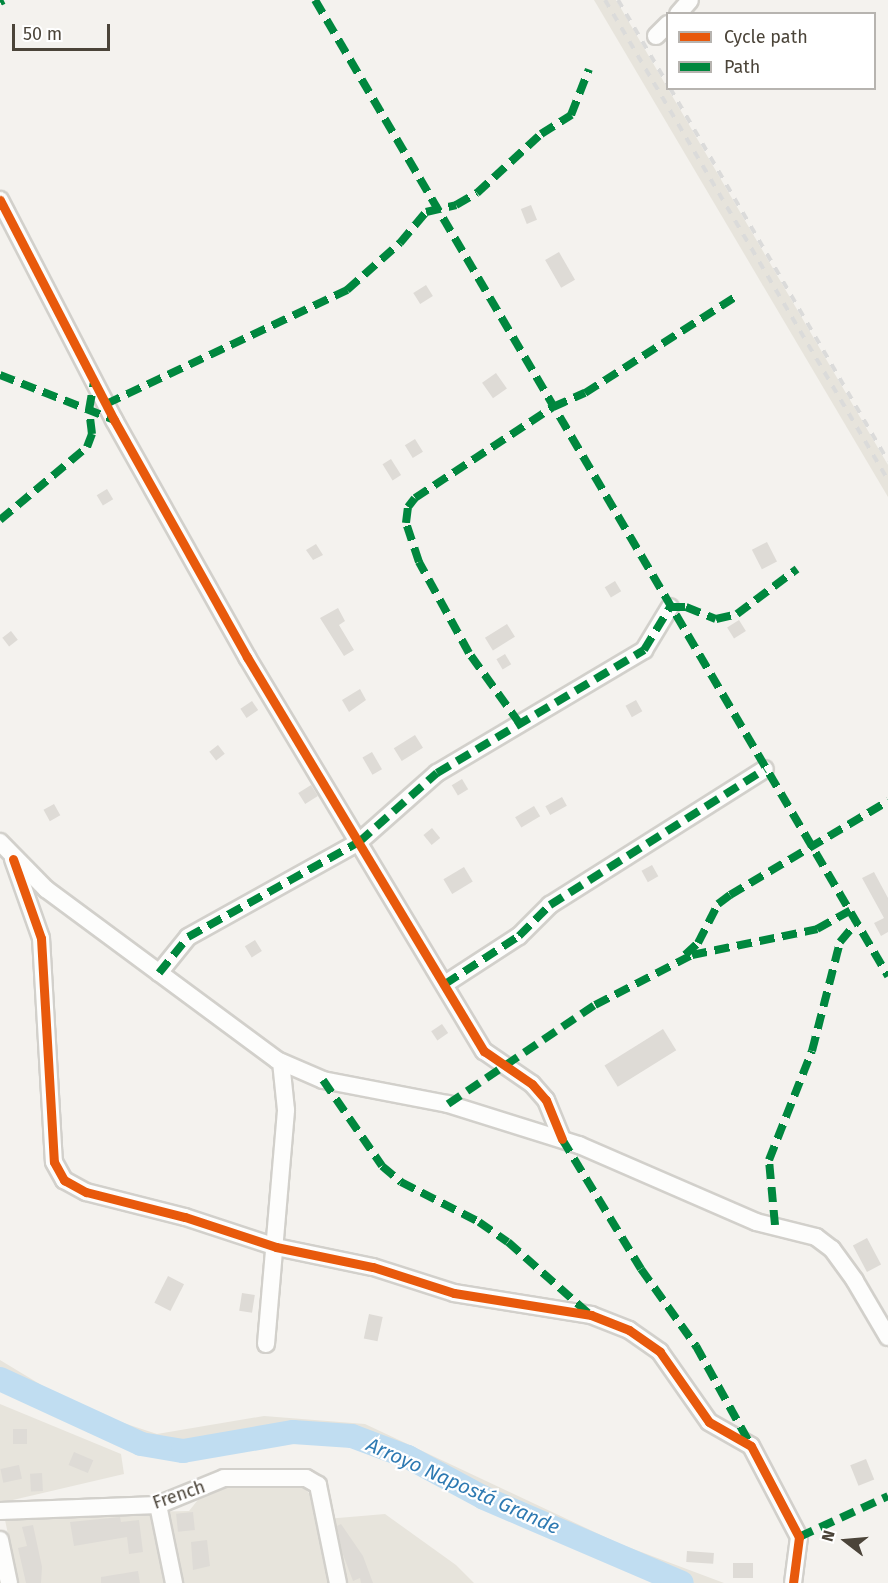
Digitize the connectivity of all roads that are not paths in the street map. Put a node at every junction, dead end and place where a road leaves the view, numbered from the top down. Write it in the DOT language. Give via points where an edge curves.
graph roads {
  1 [pos="690,0"];
  2 [pos="680,12"];
  3 [pos="0,200"];
  4 [pos="670,607"];
  5 [pos="765,769"];
  6 [pos="0,842"];
  7 [pos="359,842"];
  8 [pos="13,859"];
  9 [pos="159,973"];
  10 [pos="445,984"];
  11 [pos="281,1062"];
  12 [pos="562,1139"];
  13 [pos="276,1247"];
  14 [pos="888,1337"];
  15 [pos="266,1344"];
  16 [pos="158,1505"];
  17 [pos="0,1511"];
  18 [pos="0,1540"];
  19 [pos="9,1583"];
  20 [pos="174,1583"];
  21 [pos="338,1583"];
  22 [pos="793,1583"];
  1 -- 2 [label="street"];
  3 -- 7 [label="street" via="120,430 247,657"];
  4 -- 7 [label="street" via="644,650 437,773"];
  5 -- 10 [label="street" via="550,905 519,936"];
  6 -- 8 [label="street"];
  7 -- 9 [label="street" via="188,937"];
  7 -- 10 [label="street"];
  8 -- 9 [label="street" via="46,889"];
  8 -- 13 [label="street" via="41,938 54,1161 64,1180 86,1192 185,1217"];
  9 -- 11 [label="street"];
  10 -- 12 [label="street" via="484,1051 532,1084 546,1100"];
  11 -- 12 [label="street" via="323,1080 448,1104"];
  11 -- 13 [label="street" via="286,1110"];
  12 -- 14 [label="street" via="756,1222 816,1237 832,1249"];
  13 -- 15 [label="street"];
  13 -- 22 [label="street" via="373,1267 454,1293 591,1315 628,1330 660,1352 709,1422 751,1446 799,1537"];
  16 -- 17 [label="street, French"];
  16 -- 20 [label="street"];
  16 -- 21 [label="street, French" via="224,1478 306,1478 318,1485"];
  18 -- 19 [label="street"];
}
